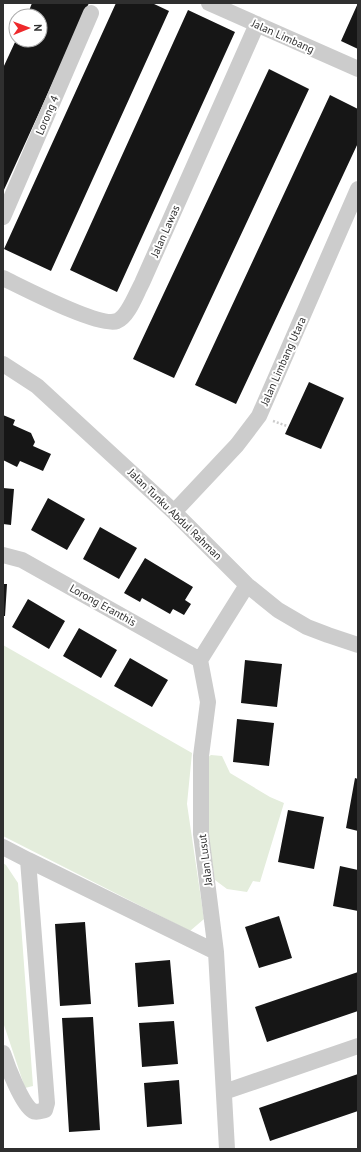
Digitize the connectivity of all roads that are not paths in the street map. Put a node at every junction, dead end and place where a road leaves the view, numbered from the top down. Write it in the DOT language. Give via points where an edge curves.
graph roads {
  1 [pos="209,3"];
  2 [pos="239,9"];
  3 [pos="91,13"];
  4 [pos="257,24"];
  5 [pos="358,68"];
  6 [pos="358,189"];
  7 [pos="3,217"];
  8 [pos="3,278"];
  9 [pos="3,364"];
  10 [pos="174,512"];
  11 [pos="3,555"];
  12 [pos="247,586"];
  13 [pos="358,645"];
  14 [pos="200,660"];
  15 [pos="3,847"];
  16 [pos="28,860"];
  17 [pos="216,952"];
  18 [pos="358,1046"];
  19 [pos="3,1053"];
  20 [pos="224,1092"];
  21 [pos="227,1149"];
  1 -- 2 [label="street, Jalan Limbang"];
  2 -- 4 [label="street, Jalan Limbang"];
  3 -- 7 [label="street, Lorong 4"];
  4 -- 5 [label="street, Jalan Limbang"];
  4 -- 8 [label="street, Jalan Lawas" via="127,312 117,321 100,321"];
  6 -- 10 [label="street, Jalan Limbang Utara" via="259,416 227,456"];
  9 -- 10 [label="street, Jalan Tunku Abdul Rahman" via="37,386"];
  10 -- 12 [label="street, Jalan Tunku Abdul Rahman"];
  11 -- 14 [label="street, Lorong Eranthis" via="22,560"];
  12 -- 13 [label="street, Jalan Tunku Abdul Rahman" via="278,610 307,626"];
  12 -- 14 [label="street"];
  14 -- 17 [label="street, Jalan Lusut" via="208,702 200,756 201,834"];
  15 -- 16 [label="street"];
  16 -- 17 [label="street"];
  16 -- 19 [label="street" via="47,1103 45,1110 36,1112 29,1108 19,1092"];
  17 -- 20 [label="street, Jalan Lusut"];
  18 -- 20 [label="street"];
  20 -- 21 [label="street, Jalan Lusut"];
}
